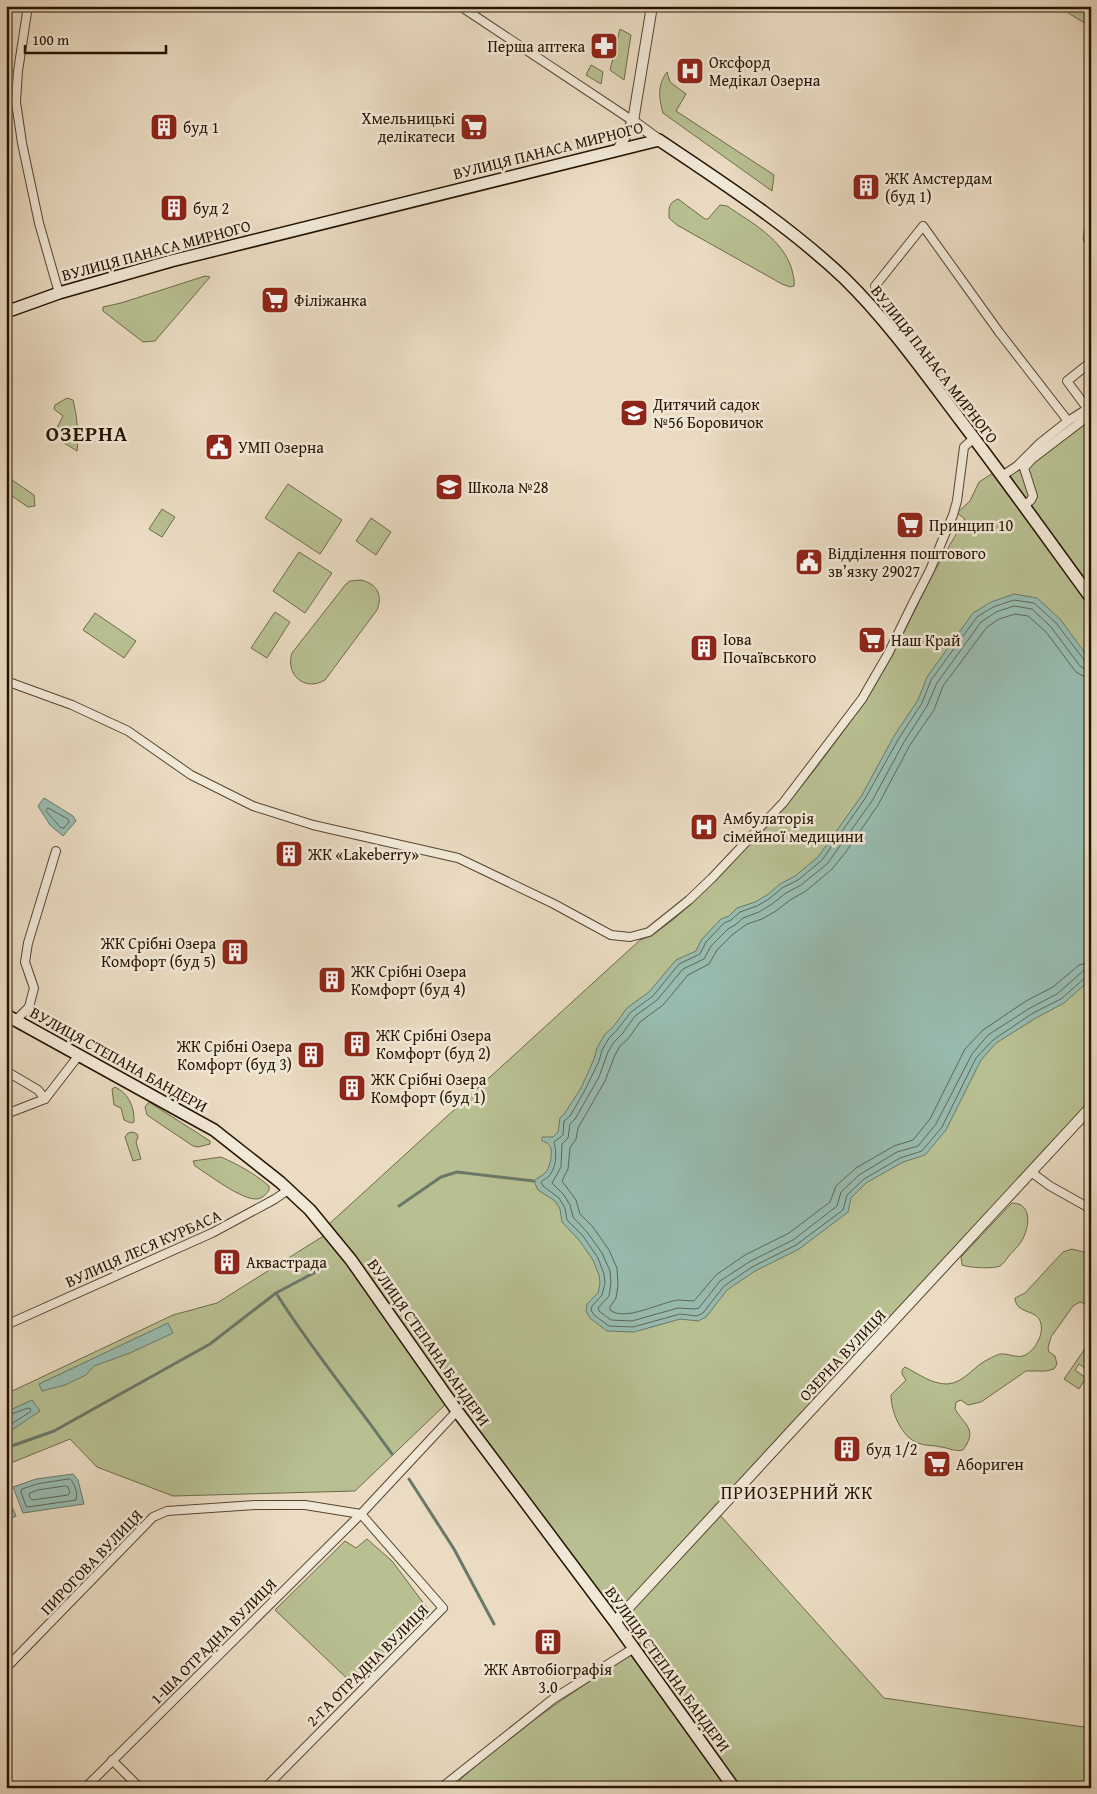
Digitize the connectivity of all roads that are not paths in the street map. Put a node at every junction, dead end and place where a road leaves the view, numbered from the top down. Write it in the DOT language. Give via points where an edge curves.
graph roads {
  1 [pos="28,6"];
  2 [pos="460,6"];
  3 [pos="652,6"];
  4 [pos="633,122"];
  5 [pos="659,140"];
  6 [pos="618,150"];
  7 [pos="875,286"];
  8 [pos="60,293"];
  9 [pos="6,312"];
  10 [pos="1091,362"];
  11 [pos="1089,409"];
  12 [pos="1068,421"];
  13 [pos="974,438"];
  14 [pos="1002,476"];
  15 [pos="1024,506"];
  16 [pos="1091,598"];
  17 [pos="6,681"];
  18 [pos="56,851"];
  19 [pos="11,1017"];
  20 [pos="79,1055"];
  21 [pos="6,1071"];
  22 [pos="45,1099"];
  23 [pos="1091,1107"];
  24 [pos="6,1114"];
  25 [pos="1031,1172"];
  26 [pos="288,1190"];
  27 [pos="1091,1209"];
  28 [pos="6,1325"];
  29 [pos="457,1411"];
  30 [pos="361,1514"];
  31 [pos="615,1622"];
  32 [pos="634,1648"];
  33 [pos="6,1668"];
  34 [pos="112,1760"];
  35 [pos="85,1788"];
  36 [pos="140,1788"];
  37 [pos="265,1788"];
  38 [pos="441,1788"];
  39 [pos="734,1788"];
  1 -- 8 [label="street" via="16,102 39,223"];
  2 -- 4 [label="street"];
  3 -- 4 [label="street"];
  4 -- 5 [label="street"];
  4 -- 6 [label="street"];
  5 -- 6 [label="main road, ВУЛИЦЯ ПАНАСА МИРНОГО"];
  5 -- 13 [label="main road, ВУЛИЦЯ ПАНАСА МИРНОГО" via="791,232 845,279 893,332"];
  6 -- 8 [label="main road, ВУЛИЦЯ ПАНАСА МИРНОГО" via="179,259"];
  7 -- 12 [label="street" via="923,226"];
  8 -- 9 [label="main road, ВУЛИЦЯ ПАНАСА МИРНОГО"];
  10 -- 11 [label="street" via="1067,381"];
  11 -- 12 [label="street"];
  11 -- 15 [label="street" via="1024,468 1033,496"];
  12 -- 14 [label="street"];
  13 -- 14 [label="main road, ВУЛИЦЯ ПАНАСА МИРНОГО"];
  13 -- 17 [label="street" via="964,447 957,501 930,570 862,698 783,804 672,916 639,936 611,935 458,858 313,825 253,806 192,774 128,731 72,705"];
  14 -- 15 [label="main road, ВУЛИЦЯ ПАНАСА МИРНОГО"];
  15 -- 16 [label="main road, ВУЛИЦЯ ПАНАСА МИРНОГО"];
  18 -- 19 [label="street" via="25,962 34,988 29,1007"];
  19 -- 20 [label="main road, ВУЛИЦЯ СТЕПАНА БАНДЕРИ"];
  20 -- 22 [label="street"];
  20 -- 26 [label="main road, ВУЛИЦЯ СТЕПАНА БАНДЕРИ" via="214,1130"];
  21 -- 22 [label="street" via="38,1090"];
  22 -- 24 [label="street"];
  23 -- 25 [label="street, ОЗЕРНА ВУЛИЦЯ"];
  25 -- 27 [label="street"];
  25 -- 31 [label="street, ОЗЕРНА ВУЛИЦЯ"];
  26 -- 28 [label="street, ВУЛИЦЯ ЛЕСЯ КУРБАСА" via="212,1233"];
  26 -- 29 [label="main road, ВУЛИЦЯ СТЕПАНА БАНДЕРИ" via="310,1210 351,1260"];
  29 -- 30 [label="street, 1-ША ОТРАДНА ВУЛИЦЯ"];
  29 -- 31 [label="main road, ВУЛИЦЯ СТЕПАНА БАНДЕРИ"];
  30 -- 33 [label="street, ПИРОГОВА ВУЛИЦЯ" via="305,1505 255,1505 167,1511 153,1517"];
  30 -- 34 [label="street, 1-ША ОТРАДНА ВУЛИЦЯ"];
  30 -- 37 [label="street, 2-ГА ОТРАДНА ВУЛИЦЯ" via="443,1608"];
  31 -- 32 [label="main road, ВУЛИЦЯ СТЕПАНА БАНДЕРИ"];
  32 -- 38 [label="street" via="553,1699"];
  32 -- 39 [label="main road, ВУЛИЦЯ СТЕПАНА БАНДЕРИ"];
  34 -- 35 [label="street, 1-ША ОТРАДНА ВУЛИЦЯ"];
  34 -- 36 [label="street"];
}
